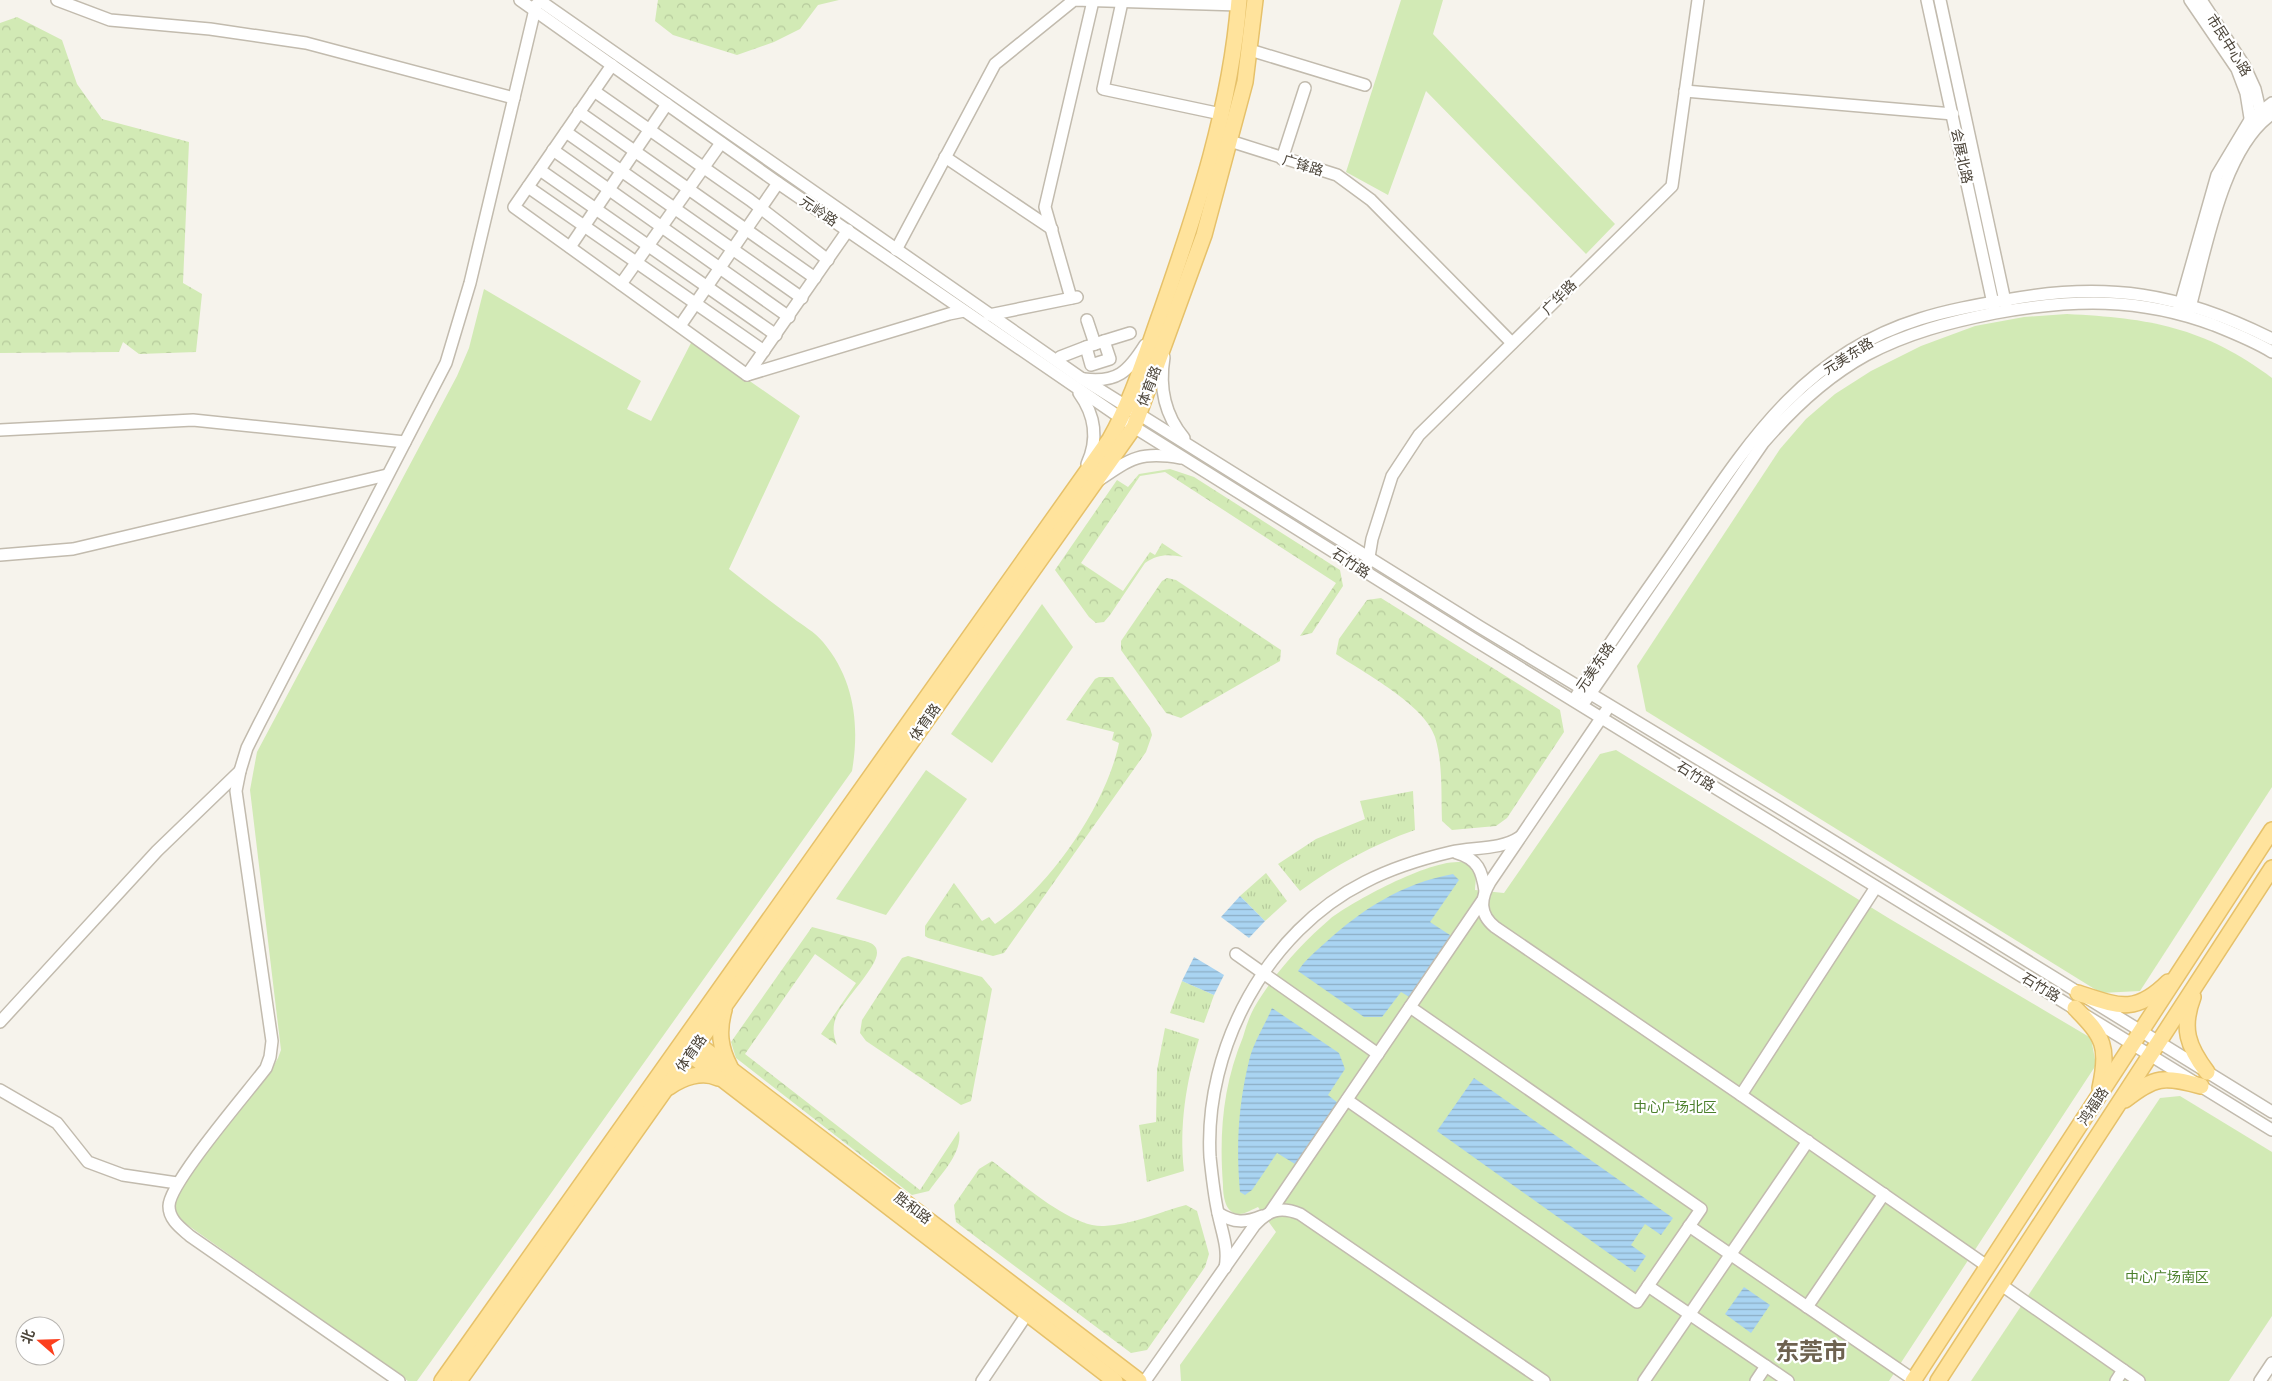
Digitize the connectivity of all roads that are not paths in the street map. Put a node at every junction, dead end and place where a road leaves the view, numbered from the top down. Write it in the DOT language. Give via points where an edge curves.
graph roads {
  1 [pos="57,0"];
  2 [pos="520,0"];
  3 [pos="1255,0"];
  4 [pos="1698,0"];
  5 [pos="1927,0"];
  6 [pos="1940,0"];
  7 [pos="2190,0"];
  8 [pos="2201,0"];
  9 [pos="1093,1"];
  10 [pos="1122,2"];
  11 [pos="1239,2"];
  12 [pos="537,3"];
  13 [pos="1250,50"];
  14 [pos="612,65"];
  15 [pos="1365,85"];
  16 [pos="1305,88"];
  17 [pos="594,91"];
  18 [pos="1685,91"];
  19 [pos="514,98"];
  20 [pos="667,104"];
  21 [pos="2272,104"];
  22 [pos="579,112"];
  23 [pos="1221,114"];
  24 [pos="1953,114"];
  25 [pos="2265,116"];
  26 [pos="2251,125"];
  27 [pos="649,130"];
  28 [pos="566,132"];
  29 [pos="1230,141"];
  30 [pos="721,143"];
  31 [pos="553,150"];
  32 [pos="635,152"];
  33 [pos="945,157"];
  34 [pos="1282,159"];
  35 [pos="703,168"];
  36 [pos="540,170"];
  37 [pos="622,171"];
  38 [pos="778,183"];
  39 [pos="528,187"];
  40 [pos="688,189"];
  41 [pos="609,190"];
  42 [pos="674,208"];
  43 [pos="596,209"];
  44 [pos="761,209"];
  45 [pos="584,226"];
  46 [pos="662,227"];
  47 [pos="1052,229"];
  48 [pos="747,230"];
  49 [pos="848,230"];
  50 [pos="648,245"];
  51 [pos="570,247"];
  52 [pos="733,250"];
  53 [pos="896,250"];
  54 [pos="828,260"];
  55 [pos="636,262"];
  56 [pos="720,268"];
  57 [pos="815,278"];
  58 [pos="621,284"];
  59 [pos="707,287"];
  60 [pos="802,298"];
  61 [pos="696,304"];
  62 [pos="2006,306"];
  63 [pos="1994,308"];
  64 [pos="2184,309"];
  65 [pos="964,311"];
  66 [pos="989,315"];
  67 [pos="789,317"];
  68 [pos="1087,320"];
  69 [pos="680,326"];
  70 [pos="1130,332"];
  71 [pos="776,335"];
  72 [pos="1160,336"];
  73 [pos="2272,339"];
  74 [pos="1512,343"];
  75 [pos="1095,344"];
  76 [pos="764,351"];
  77 [pos="2272,352"];
  78 [pos="1060,357"];
  79 [pos="1102,362"];
  80 [pos="1105,373"];
  81 [pos="747,375"];
  82 [pos="1078,383"];
  83 [pos="1130,417"];
  84 [pos="0,430"];
  85 [pos="405,442"];
  86 [pos="1191,447"];
  87 [pos="1186,459"];
  88 [pos="386,475"];
  89 [pos="1088,480"];
  90 [pos="0,555"];
  91 [pos="1370,557"];
  92 [pos="1366,572"];
  93 [pos="1585,691"];
  94 [pos="1578,703"];
  95 [pos="1610,705"];
  96 [pos="1602,717"];
  97 [pos="240,771"];
  98 [pos="2272,830"];
  99 [pos="1522,836"];
  100 [pos="1452,852"];
  101 [pos="2272,868"];
  102 [pos="1876,888"];
  103 [pos="1484,896"];
  104 [pos="1236,954"];
  105 [pos="2185,965"];
  106 [pos="1264,973"];
  107 [pos="2202,976"];
  108 [pos="729,999"];
  109 [pos="2076,1001"];
  110 [pos="1410,1007"];
  111 [pos="0,1022"];
  112 [pos="2138,1038"];
  113 [pos="688,1045"];
  114 [pos="2154,1048"];
  115 [pos="1378,1054"];
  116 [pos="726,1075"];
  117 [pos="2204,1079"];
  118 [pos="0,1090"];
  119 [pos="661,1095"];
  120 [pos="1741,1095"];
  121 [pos="2098,1097"];
  122 [pos="1347,1100"];
  123 [pos="2116,1107"];
  124 [pos="2272,1112"];
  125 [pos="2272,1130"];
  126 [pos="1808,1141"];
  127 [pos="177,1183"];
  128 [pos="1884,1194"];
  129 [pos="1218,1213"];
  130 [pos="1267,1214"];
  131 [pos="1689,1226"];
  132 [pos="1730,1254"];
  133 [pos="1987,1266"];
  134 [pos="1225,1268"];
  135 [pos="2000,1284"];
  136 [pos="1648,1286"];
  137 [pos="1807,1307"];
  138 [pos="1027,1314"];
  139 [pos="1690,1314"];
  140 [pos="2272,1363"];
  141 [pos="1766,1366"];
  142 [pos="2123,1370"];
  143 [pos="1913,1380"];
  144 [pos="399,1381"];
  145 [pos="442,1381"];
  146 [pos="459,1381"];
  147 [pos="982,1381"];
  148 [pos="1115,1381"];
  149 [pos="1138,1381"];
  150 [pos="1145,1381"];
  151 [pos="1544,1381"];
  152 [pos="1644,1381"];
  153 [pos="1756,1381"];
  154 [pos="1788,1381"];
  155 [pos="1939,1381"];
  156 [pos="2116,1381"];
  157 [pos="2139,1381"];
  158 [pos="2260,1381"];
  1 -- 19 [label="street" via="110,20 210,29 306,43"];
  2 -- 12 [label="street, 元岭路"];
  3 -- 13 [label="main road, 体育路"];
  4 -- 18 [label="street, 广华路"];
  5 -- 24 [label="street, 会展北路"];
  6 -- 62 [label="street, 会展北路"];
  7 -- 26 [label="street, 市民中心路" via="2236,69 2246,93"];
  8 -- 25 [label="street, 市民中心路" via="2244,66"];
  9 -- 10 [label="street"];
  9 -- 33 [label="street" via="1074,0 995,64"];
  9 -- 47 [label="street" via="1046,208"];
  10 -- 11 [label="street"];
  10 -- 23 [label="street" via="1102,88"];
  11 -- 23 [label="main road, 体育路" via="1230,79"];
  12 -- 14 [label="street, 元岭路"];
  12 -- 19 [label="street"];
  12 -- 53 [label="street, 元岭路"];
  13 -- 15 [label="street"];
  13 -- 29 [label="main road, 体育路"];
  14 -- 17 [label="street"];
  14 -- 20 [label="street, 元岭路"];
  16 -- 34 [label="street"];
  17 -- 22 [label="street"];
  17 -- 27 [label="street"];
  18 -- 24 [label="street"];
  18 -- 74 [label="street, 广华路" via="1672,186"];
  19 -- 85 [label="street" via="457,331 446,363"];
  20 -- 27 [label="street"];
  20 -- 30 [label="street, 元岭路"];
  21 -- 25 [label="street"];
  22 -- 28 [label="street"];
  22 -- 32 [label="street"];
  23 -- 72 [label="main road, 体育路"];
  24 -- 63 [label="street, 会展北路"];
  25 -- 26 [label="street"];
  26 -- 64 [label="street" via="2218,175"];
  27 -- 32 [label="street"];
  27 -- 35 [label="street"];
  28 -- 31 [label="street"];
  28 -- 37 [label="street"];
  29 -- 34 [label="street, 广锋路"];
  29 -- 72 [label="main road, 体育路" via="1204,235"];
  30 -- 35 [label="street"];
  30 -- 38 [label="street, 元岭路"];
  31 -- 36 [label="street"];
  31 -- 41 [label="street"];
  32 -- 37 [label="street"];
  32 -- 40 [label="street"];
  33 -- 47 [label="street"];
  33 -- 53 [label="street"];
  34 -- 74 [label="street, 广锋路" via="1337,175 1371,200"];
  35 -- 40 [label="street"];
  35 -- 44 [label="street"];
  36 -- 39 [label="street"];
  36 -- 43 [label="street"];
  37 -- 41 [label="street"];
  37 -- 42 [label="street"];
  38 -- 44 [label="street"];
  38 -- 49 [label="street, 元岭路"];
  39 -- 45 [label="street"];
  39 -- 51 [label="street" via="514,207"];
  40 -- 42 [label="street"];
  40 -- 48 [label="street"];
  41 -- 43 [label="street"];
  41 -- 46 [label="street"];
  42 -- 46 [label="street"];
  42 -- 52 [label="street"];
  43 -- 45 [label="street"];
  43 -- 50 [label="street"];
  44 -- 48 [label="street"];
  44 -- 54 [label="street"];
  45 -- 51 [label="street"];
  45 -- 55 [label="street"];
  46 -- 50 [label="street"];
  46 -- 56 [label="street"];
  47 -- 66 [label="street" via="1075,297"];
  48 -- 52 [label="street"];
  48 -- 57 [label="street"];
  49 -- 54 [label="street"];
  49 -- 65 [label="street, 元岭路"];
  50 -- 55 [label="street"];
  50 -- 59 [label="street"];
  51 -- 58 [label="street"];
  52 -- 56 [label="street"];
  52 -- 60 [label="street"];
  53 -- 66 [label="street, 元岭路"];
  54 -- 57 [label="street"];
  55 -- 58 [label="street"];
  55 -- 61 [label="street"];
  56 -- 59 [label="street"];
  56 -- 67 [label="street"];
  57 -- 60 [label="street"];
  58 -- 69 [label="street"];
  59 -- 61 [label="street"];
  59 -- 71 [label="street"];
  60 -- 67 [label="street"];
  61 -- 69 [label="street"];
  61 -- 76 [label="street"];
  62 -- 63 [label="street, 元美东路"];
  62 -- 64 [label="street, 元美东路" via="2059,292 2093,291 2127,292"];
  63 -- 93 [label="street, 元美东路" via="1918,320 1887,333 1836,360 1790,396 1735,462"];
  64 -- 73 [label="street, 元美东路" via="2242,324"];
  64 -- 77 [label="street, 元美东路"];
  65 -- 81 [label="street"];
  65 -- 82 [label="street, 元岭路"];
  66 -- 82 [label="street, 元岭路"];
  67 -- 71 [label="street"];
  68 -- 75 [label="street"];
  69 -- 81 [label="street"];
  70 -- 75 [label="street"];
  71 -- 76 [label="street"];
  72 -- 82 [label="street" via="1122,374 1109,380"];
  72 -- 83 [label="main road, 体育路"];
  72 -- 86 [label="street" via="1162,392 1166,410"];
  74 -- 91 [label="street, 广华路" via="1419,435 1402,459 1392,476 1372,539"];
  75 -- 78 [label="street"];
  75 -- 79 [label="street" via="1110,359"];
  75 -- 79 [label="street" via="1092,365"];
  76 -- 81 [label="street"];
  79 -- 80 [label="street"];
  82 -- 83 [label="street, 元岭路"];
  82 -- 89 [label="street" via="1095,432"];
  83 -- 86 [label="street, 石竹路"];
  83 -- 87 [label="street, 石竹路"];
  83 -- 89 [label="main road, 体育路" via="1096,459"];
  84 -- 85 [label="street" via="193,420"];
  85 -- 88 [label="street"];
  86 -- 91 [label="street, 石竹路"];
  87 -- 89 [label="street" via="1152,454 1136,457"];
  87 -- 92 [label="street, 石竹路"];
  88 -- 90 [label="street" via="72,549"];
  88 -- 97 [label="street" via="259,724"];
  89 -- 108 [label="main road, 体育路"];
  89 -- 113 [label="main road, 体育路"];
  91 -- 92 [label="street, 广华路"];
  91 -- 93 [label="street, 石竹路"];
  92 -- 94 [label="street, 石竹路"];
  93 -- 94 [label="street, 元美东路"];
  93 -- 95 [label="street, 石竹路"];
  94 -- 96 [label="street, 石竹路"];
  95 -- 96 [label="street"];
  95 -- 109 [label="street, 石竹路"];
  96 -- 99 [label="street"];
  96 -- 102 [label="street, 石竹路"];
  97 -- 111 [label="street" via="157,852"];
  97 -- 127 [label="street" via="236,791 272,1041 270,1057 266,1068"];
  98 -- 105 [label="main road, 鸿福路"];
  99 -- 100 [label="street" via="1505,844"];
  99 -- 103 [label="street"];
  100 -- 103 [label="street" via="1476,862 1483,877"];
  100 -- 106 [label="street" via="1400,866 1338,898 1291,939"];
  101 -- 107 [label="main road, 鸿福路"];
  102 -- 109 [label="street, 石竹路"];
  102 -- 120 [label="street"];
  103 -- 110 [label="street"];
  103 -- 120 [label="street" via="1484,915 1495,928"];
  104 -- 106 [label="street"];
  105 -- 109 [label="main road" via="2156,994 2137,1005"];
  105 -- 112 [label="main road, 鸿福路"];
  106 -- 115 [label="street"];
  106 -- 129 [label="street" via="1230,1038 1212,1108 1210,1155"];
  107 -- 114 [label="main road, 鸿福路"];
  107 -- 117 [label="main road" via="2190,1007 2186,1034"];
  108 -- 113 [label="main road, 体育路"];
  108 -- 116 [label="main road" via="720,1034"];
  109 -- 112 [label="street, 石竹路"];
  109 -- 121 [label="main road" via="2102,1042 2104,1066"];
  110 -- 115 [label="street"];
  110 -- 131 [label="street" via="1701,1209"];
  112 -- 114 [label="street, 石竹路"];
  112 -- 121 [label="main road, 鸿福路"];
  113 -- 116 [label="main road, 胜和路"];
  113 -- 119 [label="main road, 体育路"];
  113 -- 145 [label="main road, 体育路"];
  114 -- 117 [label="street, 石竹路"];
  114 -- 123 [label="main road, 鸿福路"];
  115 -- 122 [label="street"];
  116 -- 119 [label="main road" via="690,1077"];
  116 -- 138 [label="main road, 胜和路"];
  116 -- 149 [label="main road, 胜和路"];
  117 -- 123 [label="main road" via="2159,1079 2140,1088"];
  117 -- 124 [label="street, 石竹路"];
  117 -- 125 [label="street, 石竹路"];
  118 -- 127 [label="street" via="57,1123 88,1162 123,1175"];
  119 -- 146 [label="main road, 体育路"];
  120 -- 126 [label="street"];
  121 -- 133 [label="main road, 鸿福路"];
  122 -- 130 [label="street"];
  122 -- 136 [label="street" via="1637,1302"];
  123 -- 135 [label="main road, 鸿福路"];
  126 -- 128 [label="street"];
  126 -- 132 [label="street"];
  127 -- 144 [label="street" via="169,1206 172,1219 190,1236"];
  128 -- 133 [label="street"];
  128 -- 137 [label="street"];
  129 -- 130 [label="street" via="1241,1222"];
  129 -- 134 [label="street" via="1227,1248"];
  130 -- 134 [label="street"];
  130 -- 151 [label="street" via="1290,1210 1300,1214"];
  131 -- 132 [label="street"];
  131 -- 136 [label="street"];
  132 -- 137 [label="street"];
  132 -- 139 [label="street"];
  133 -- 143 [label="main road, 鸿福路"];
  134 -- 150 [label="street"];
  135 -- 142 [label="street"];
  135 -- 155 [label="main road, 鸿福路"];
  136 -- 139 [label="street"];
  137 -- 143 [label="street"];
  138 -- 147 [label="street"];
  138 -- 148 [label="main road, 胜和路"];
  139 -- 141 [label="street"];
  139 -- 152 [label="street"];
  140 -- 158 [label="street"];
  141 -- 153 [label="street"];
  141 -- 154 [label="street"];
  142 -- 156 [label="street"];
  142 -- 157 [label="street"];
}
